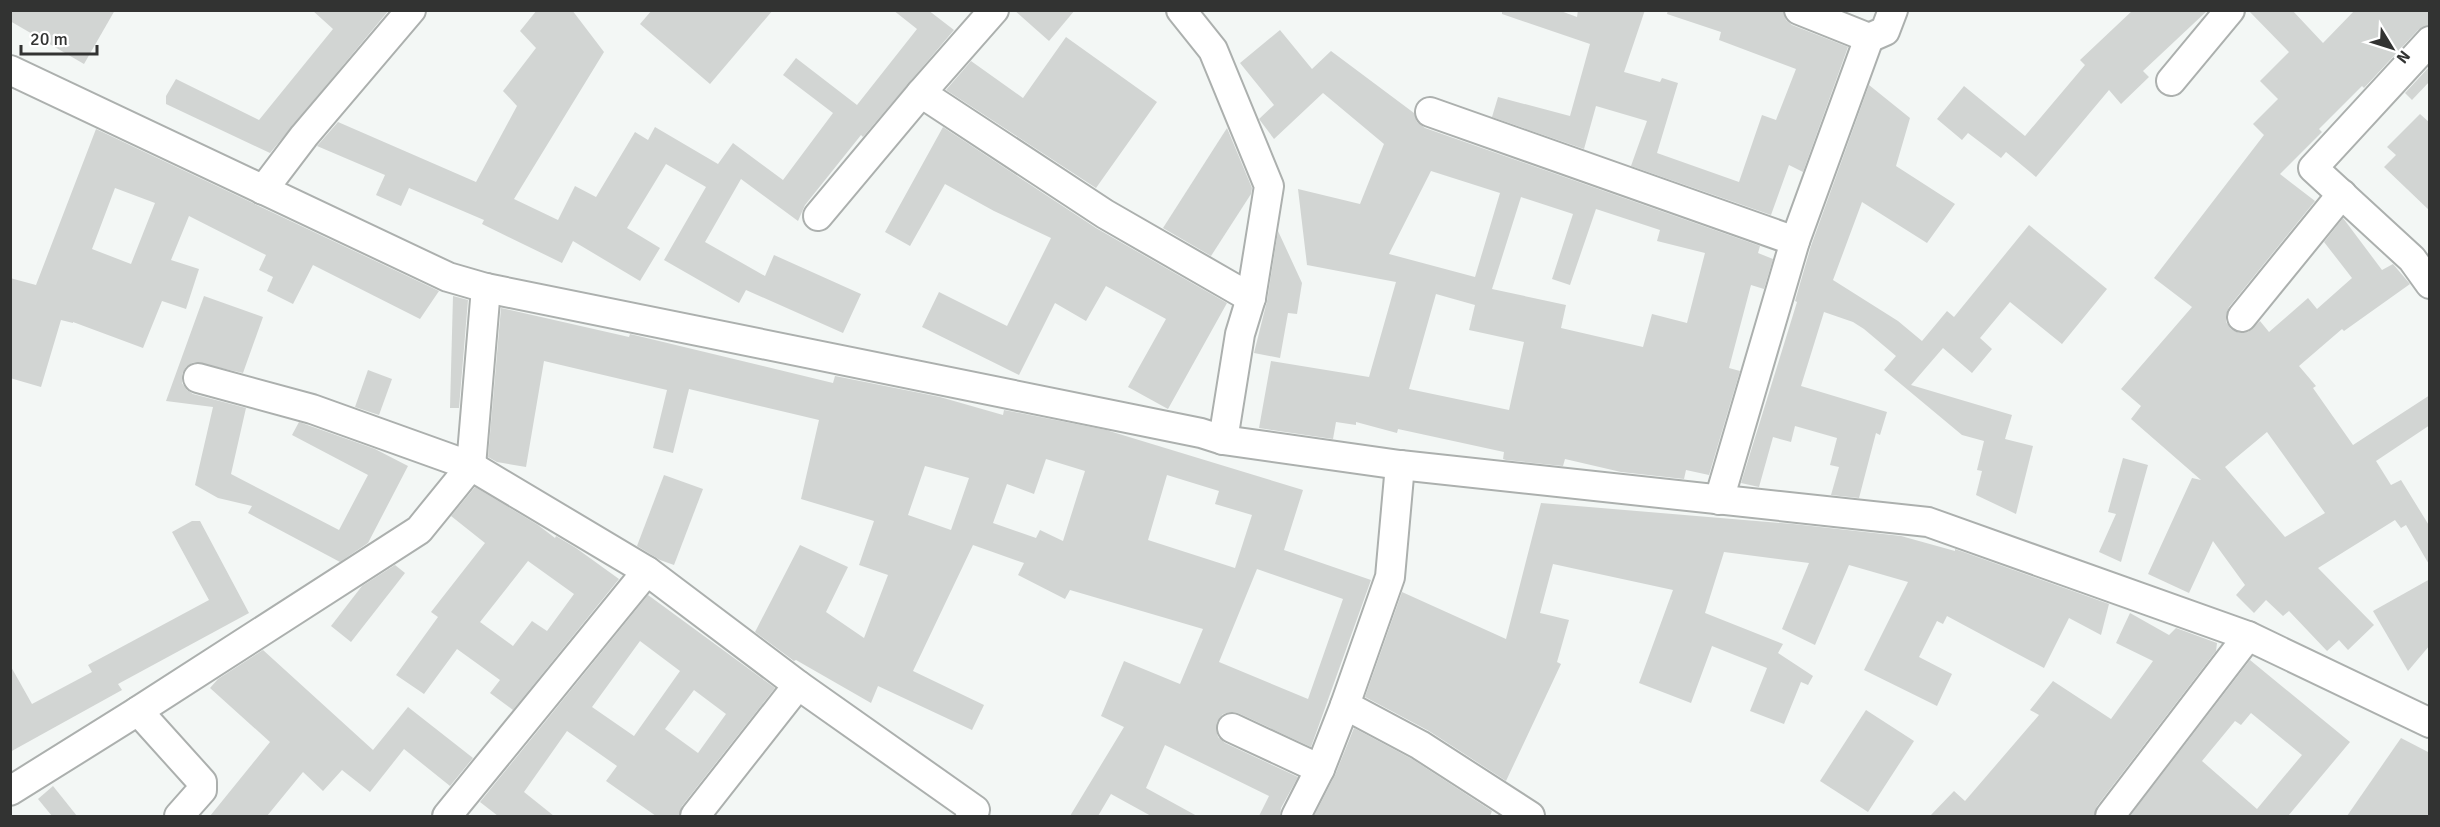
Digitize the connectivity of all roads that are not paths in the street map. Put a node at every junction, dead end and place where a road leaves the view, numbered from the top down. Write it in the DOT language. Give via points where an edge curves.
graph roads {
  1 [pos="411,10"];
  2 [pos="994,10"];
  3 [pos="1181,10"];
  4 [pos="1799,10"];
  5 [pos="1893,10"];
  6 [pos="2230,10"];
  7 [pos="1869,38"];
  8 [pos="2430,41"];
  9 [pos="10,70"];
  10 [pos="2171,81"];
  11 [pos="921,93"];
  12 [pos="1430,112"];
  13 [pos="263,190"];
  14 [pos="2342,194"];
  15 [pos="818,216"];
  16 [pos="1795,241"];
  17 [pos="2430,284"];
  18 [pos="486,288"];
  19 [pos="1251,297"];
  20 [pos="2242,317"];
  21 [pos="198,378"];
  22 [pos="1223,440"];
  23 [pos="1400,465"];
  24 [pos="471,466"];
  25 [pos="1719,500"];
  26 [pos="647,571"];
  27 [pos="2248,636"];
  28 [pos="798,685"];
  29 [pos="1345,705"];
  30 [pos="138,711"];
  31 [pos="2430,723"];
  32 [pos="1232,728"];
  33 [pos="1320,769"];
  34 [pos="10,791"];
  35 [pos="185,814"];
  36 [pos="447,816"];
  37 [pos="695,816"];
  38 [pos="970,816"];
  39 [pos="1296,816"];
  40 [pos="1530,816"];
  41 [pos="2110,816"];
  1 -- 13 [label="street"];
  2 -- 11 [label="street"];
  3 -- 19 [label="street" via="1213,50 1269,186"];
  4 -- 7 [label="street"];
  5 -- 7 [label="street" via="1885,31"];
  6 -- 10 [label="street"];
  7 -- 16 [label="street"];
  8 -- 14 [label="street" via="2313,168"];
  9 -- 13 [label="street"];
  11 -- 15 [label="street"];
  11 -- 19 [label="street" via="1105,213"];
  12 -- 16 [label="street"];
  13 -- 18 [label="street" via="448,277"];
  14 -- 17 [label="street" via="2412,259"];
  14 -- 20 [label="street"];
  16 -- 25 [label="street"];
  18 -- 22 [label="street"];
  18 -- 24 [label="street"];
  19 -- 22 [label="street" via="1240,334"];
  21 -- 24 [label="street" via="312,409"];
  22 -- 23 [label="street"];
  23 -- 25 [label="street"];
  23 -- 29 [label="street" via="1390,577"];
  24 -- 26 [label="street"];
  24 -- 30 [label="street" via="419,530"];
  25 -- 27 [label="street" via="1928,522"];
  26 -- 28 [label="street"];
  26 -- 36 [label="street"];
  27 -- 31 [label="street"];
  27 -- 41 [label="street"];
  28 -- 37 [label="street"];
  28 -- 38 [label="street" via="975,810"];
  29 -- 33 [label="street"];
  29 -- 40 [label="street" via="1420,745"];
  30 -- 34 [label="street"];
  30 -- 35 [label="street" via="202,782 202,790"];
  32 -- 33 [label="street"];
  33 -- 39 [label="street"];
}
